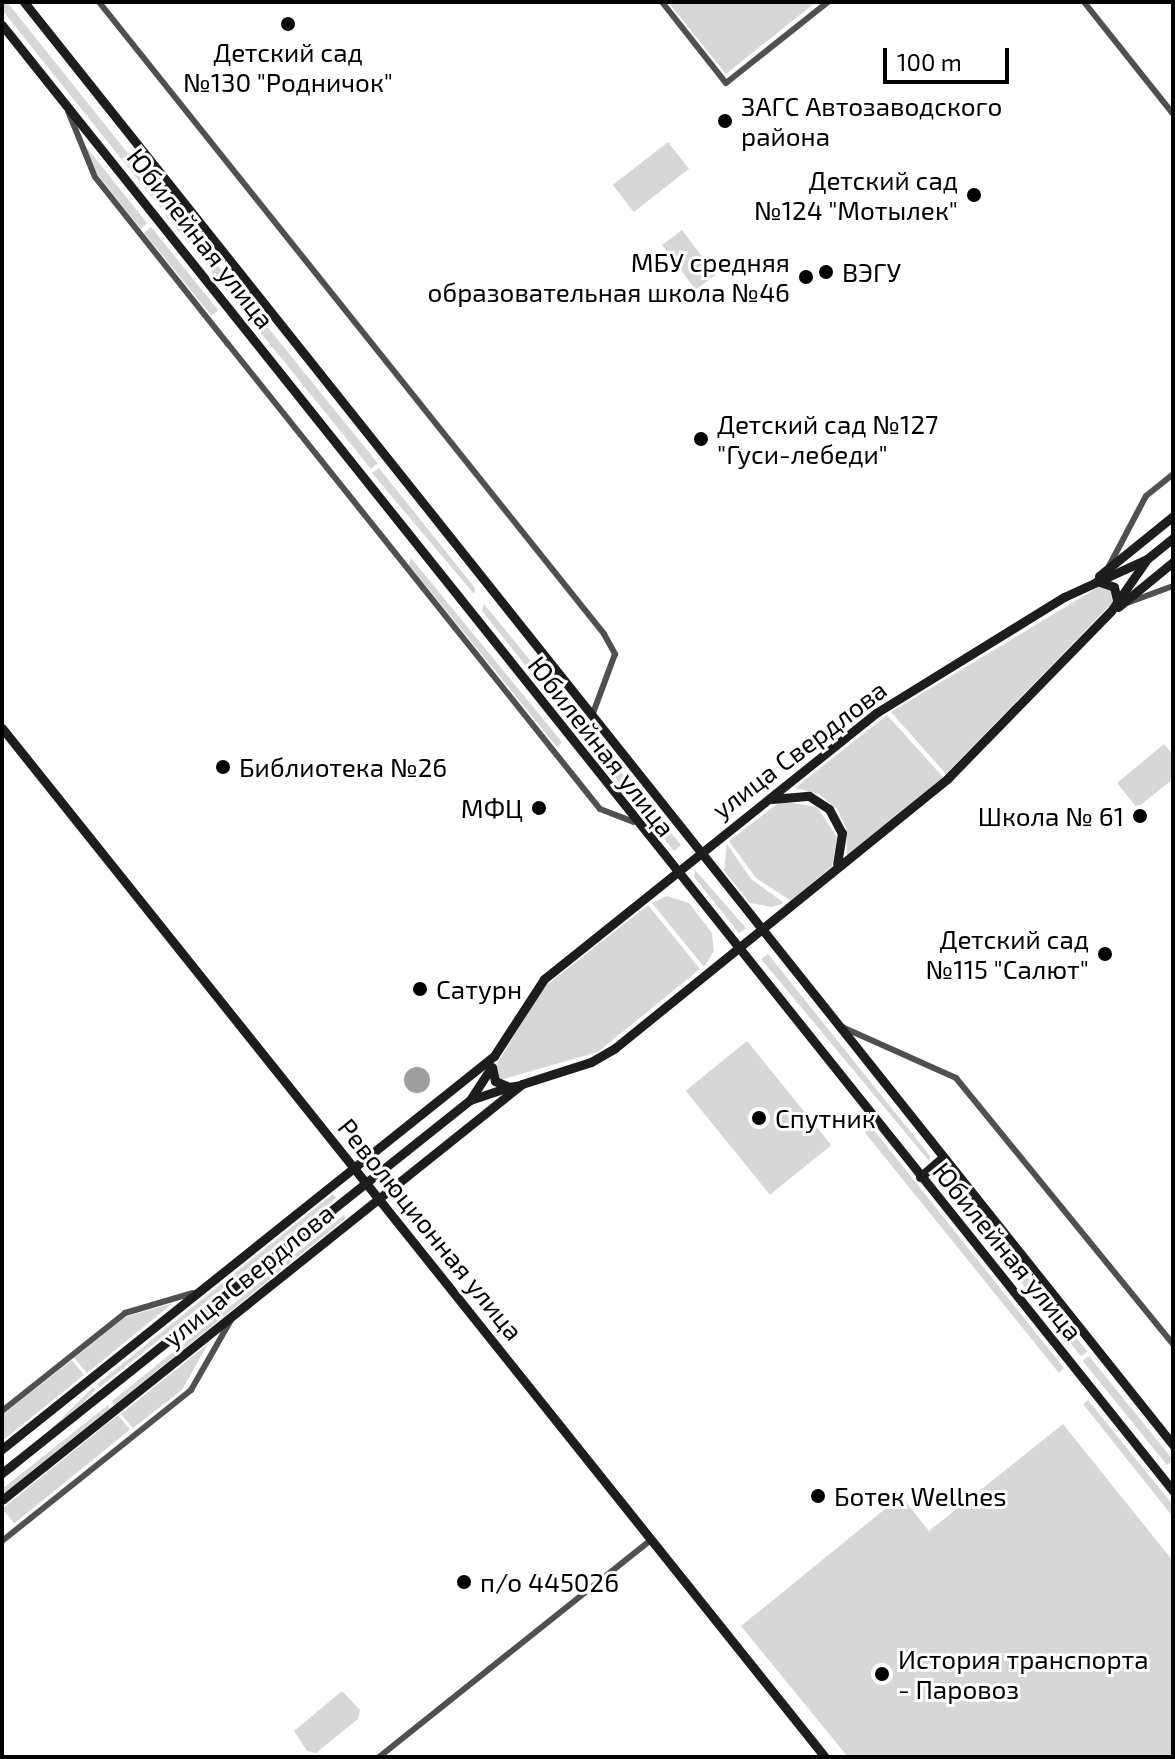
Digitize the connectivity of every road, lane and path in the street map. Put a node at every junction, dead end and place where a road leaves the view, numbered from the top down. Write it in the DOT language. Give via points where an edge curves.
graph roads {
  1 [pos="24,2"];
  2 [pos="99,2"];
  3 [pos="662,2"];
  4 [pos="828,2"];
  5 [pos="1084,2"];
  6 [pos="2,25"];
  7 [pos="64,100"];
  8 [pos="1173,114"];
  9 [pos="1173,474"];
  10 [pos="1173,516"];
  11 [pos="1173,538"];
  12 [pos="1147,559"];
  13 [pos="1173,562"];
  14 [pos="1108,568"];
  15 [pos="1094,581"];
  16 [pos="1173,586"];
  17 [pos="1116,607"];
  18 [pos="592,716"];
  19 [pos="2,728"];
  20 [pos="764,802"];
  21 [pos="634,822"];
  22 [pos="701,852"];
  23 [pos="675,873"];
  24 [pos="830,873"];
  25 [pos="759,928"];
  26 [pos="736,949"];
  27 [pos="838,1025"];
  28 [pos="494,1056"];
  29 [pos="491,1068"];
  30 [pos="522,1084"];
  31 [pos="509,1087"];
  32 [pos="470,1100"];
  33 [pos="943,1157"];
  34 [pos="354,1169"];
  35 [pos="920,1177"];
  36 [pos="366,1183"];
  37 [pos="378,1199"];
  38 [pos="201,1291"];
  39 [pos="233,1315"];
  40 [pos="1173,1344"];
  41 [pos="2,1411"];
  42 [pos="1173,1445"];
  43 [pos="2,1449"];
  44 [pos="2,1473"];
  45 [pos="1173,1491"];
  46 [pos="2,1500"];
  47 [pos="651,1540"];
  48 [pos="2,1541"];
  49 [pos="379,1757"];
  50 [pos="825,1757"];
  1 -- 18 [label="main road, Юбилейная улица"];
  2 -- 18 [label="street" via="604,634 615,654"];
  3 -- 4 [label="street" via="726,83"];
  5 -- 8 [label="street"];
  6 -- 7 [label="main road, Юбилейная улица"];
  7 -- 21 [label="main road, Юбилейная улица"];
  7 -- 21 [label="street" via="95,177 600,809"];
  9 -- 14 [label="street" via="1146,496"];
  10 -- 14 [label="main road, улица Свердлова"];
  11 -- 12 [label="main road, улица Свердлова"];
  12 -- 15 [label="main road, улица Свердлова"];
  12 -- 17 [label="main road, улица Свердлова"];
  13 -- 17 [label="main road, улица Свердлова"];
  14 -- 15 [label="main road, улица Свердлова"];
  15 -- 17 [label="main road" via="1114,587"];
  15 -- 20 [label="main road, улица Свердлова" via="876,713"];
  16 -- 17 [label="street"];
  17 -- 24 [label="main road, улица Свердлова" via="948,778"];
  18 -- 22 [label="main road, Юбилейная улица"];
  19 -- 34 [label="main road, Революционная улица"];
  20 -- 22 [label="main road, улица Свердлова"];
  20 -- 24 [label="main road" via="796,794 829,809 843,845"];
  21 -- 23 [label="main road, Юбилейная улица"];
  22 -- 23 [label="main road, улица Свердлова"];
  22 -- 25 [label="main road, Юбилейная улица"];
  23 -- 26 [label="main road, Юбилейная улица"];
  23 -- 28 [label="main road, улица Свердлова" via="544,979"];
  24 -- 25 [label="main road, улица Свердлова"];
  25 -- 26 [label="main road, улица Свердлова"];
  25 -- 27 [label="main road, Юбилейная улица"];
  26 -- 30 [label="main road, улица Свердлова" via="603,1056"];
  26 -- 35 [label="main road, Юбилейная улица"];
  27 -- 33 [label="main road, Юбилейная улица"];
  27 -- 40 [label="street" via="956,1078"];
  28 -- 29 [label="main road, улица Свердлова"];
  28 -- 34 [label="main road, улица Свердлова"];
  29 -- 31 [label="main road" via="495,1081"];
  29 -- 32 [label="main road, улица Свердлова"];
  30 -- 31 [label="main road, улица Свердлова"];
  30 -- 37 [label="main road, улица Свердлова"];
  31 -- 32 [label="main road, улица Свердлова"];
  32 -- 36 [label="main road, улица Свердлова"];
  33 -- 35 [label="main road"];
  33 -- 42 [label="main road, Юбилейная улица"];
  34 -- 36 [label="main road, Революционная улица"];
  34 -- 38 [label="main road, улица Свердлова"];
  35 -- 45 [label="main road, Юбилейная улица"];
  36 -- 37 [label="main road, Революционная улица"];
  36 -- 44 [label="main road, улица Свердлова"];
  37 -- 39 [label="main road, улица Свердлова"];
  37 -- 47 [label="main road, Революционная улица"];
  38 -- 41 [label="street" via="125,1313"];
  38 -- 43 [label="main road, улица Свердлова"];
  39 -- 46 [label="main road, улица Свердлова"];
  39 -- 48 [label="street" via="191,1390"];
  47 -- 49 [label="street"];
  47 -- 50 [label="main road, Революционная улица"];
}
